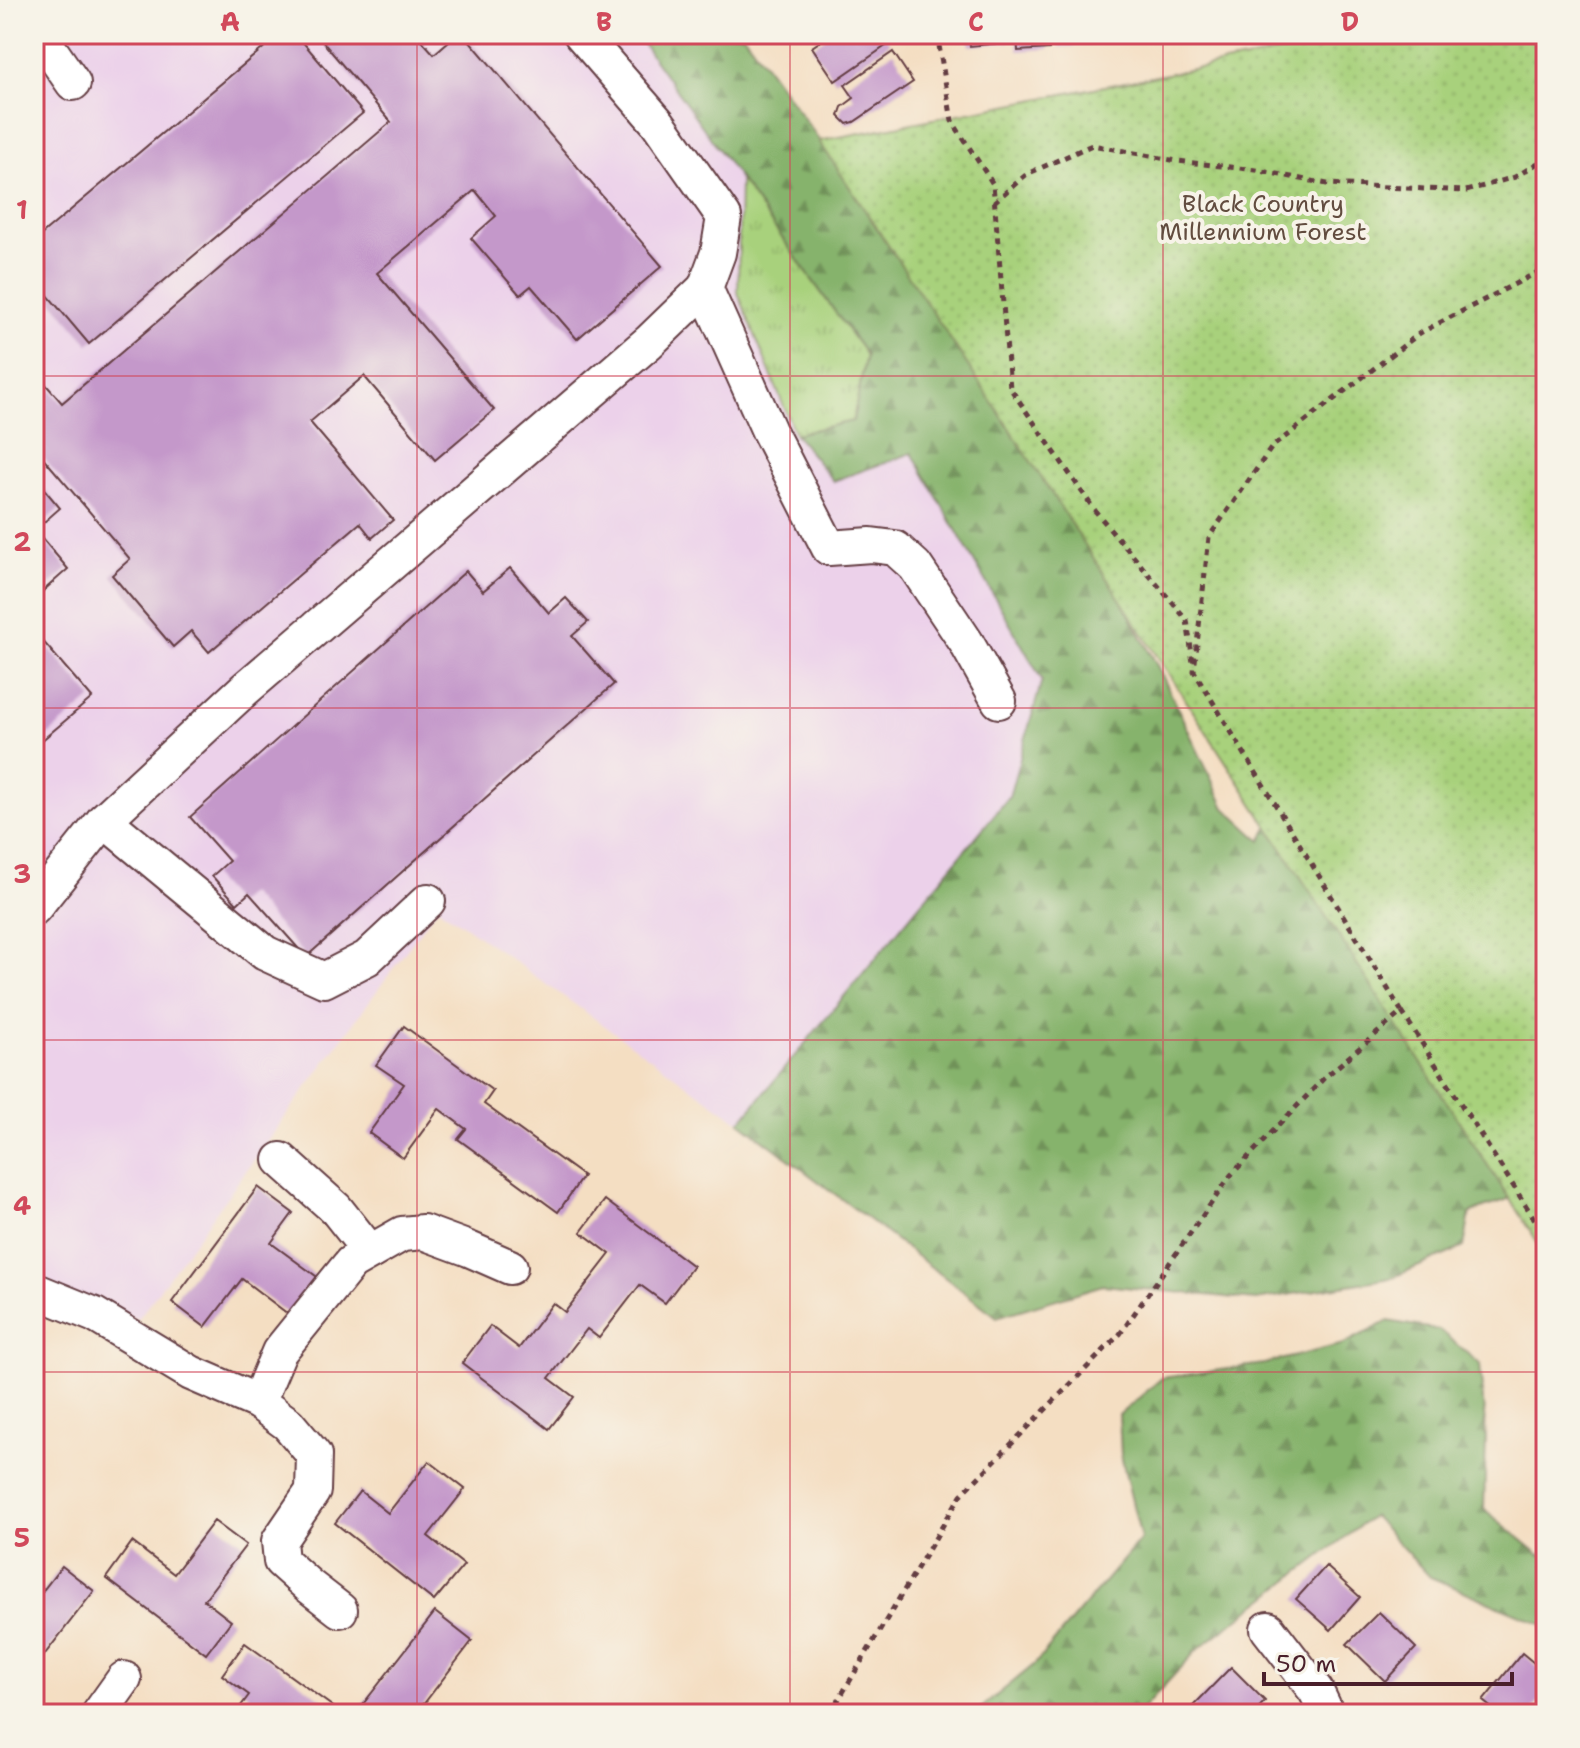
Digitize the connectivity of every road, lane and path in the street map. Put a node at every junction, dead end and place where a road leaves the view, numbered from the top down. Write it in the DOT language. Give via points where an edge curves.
graph roads {
  1 [pos="39,34"];
  2 [pos="581,34"];
  3 [pos="937,34"];
  4 [pos="73,83"];
  5 [pos="1546,158"];
  6 [pos="994,202"];
  7 [pos="1546,268"];
  8 [pos="705,288"];
  9 [pos="1194,671"];
  10 [pos="999,701"];
  11 [pos="104,820"];
  12 [pos="428,901"];
  13 [pos="34,908"];
  14 [pos="1402,1012"];
  15 [pos="281,1160"];
  16 [pos="1546,1237"];
  17 [pos="370,1252"];
  18 [pos="510,1267"];
  19 [pos="34,1290"];
  20 [pos="258,1402"];
  21 [pos="340,1610"];
  22 [pos="1268,1629"];
  23 [pos="124,1679"];
  24 [pos="99,1714"];
  25 [pos="830,1714"];
  26 [pos="1327,1714"];
  1 -- 4 [label="street"];
  2 -- 8 [label="street" via="658,123 724,217"];
  3 -- 6 [label="path" via="952,121 993,184"];
  5 -- 6 [label="path" via="1515,177 1466,191 1327,184 1092,145 1027,174"];
  6 -- 9 [label="path" via="1010,388 1096,512 1187,620"];
  7 -- 9 [label="path" via="1420,333 1272,447 1209,537"];
  8 -- 10 [label="street" via="829,548 895,548 915,566"];
  8 -- 11 [label="street" via="245,689"];
  9 -- 14 [label="path"];
  11 -- 12 [label="street" via="265,953 324,980 367,958"];
  11 -- 13 [label="street"];
  14 -- 16 [label="path"];
  14 -- 25 [label="path" via="1324,1078 1231,1175 1120,1334 961,1495"];
  15 -- 17 [label="street" via="336,1209"];
  17 -- 18 [label="street" via="402,1234 423,1232"];
  17 -- 20 [label="street" via="351,1263 279,1352"];
  19 -- 20 [label="street" via="95,1315 191,1373"];
  20 -- 21 [label="street" via="288,1424 314,1455 313,1491 279,1541 281,1561"];
  22 -- 26 [label="street" via="1316,1691"];
  23 -- 24 [label="street"];
}
